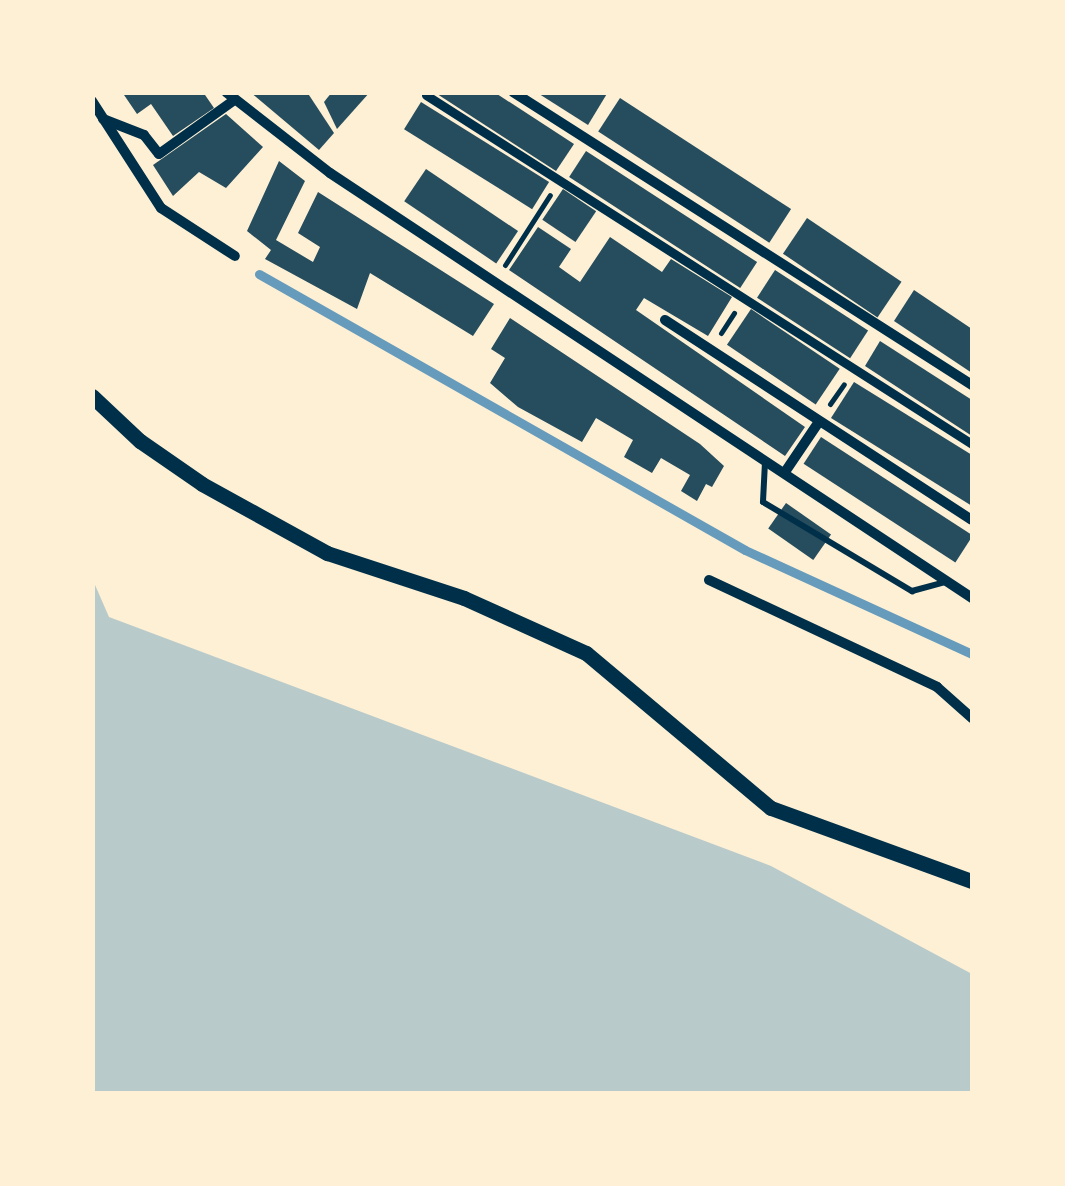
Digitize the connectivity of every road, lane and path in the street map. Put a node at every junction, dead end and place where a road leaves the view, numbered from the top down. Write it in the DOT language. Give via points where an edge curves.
graph roads {
  1 [pos="513,92"];
  2 [pos="426,95"];
  3 [pos="230,97"];
  4 [pos="92,101"];
  5 [pos="103,119"];
  6 [pos="559,182"];
  7 [pos="234,256"];
  8 [pos="495,280"];
  9 [pos="665,320"];
  10 [pos="972,386"];
  11 [pos="92,396"];
  12 [pos="818,423"];
  13 [pos="972,444"];
  14 [pos="765,458"];
  15 [pos="785,472"];
  16 [pos="972,520"];
  17 [pos="710,580"];
  18 [pos="945,582"];
  19 [pos="972,596"];
  20 [pos="972,718"];
  21 [pos="972,881"];
  1 -- 10 [label="street"];
  2 -- 6 [label="street"];
  3 -- 5 [label="street" via="159,154 144,135"];
  3 -- 8 [label="street"];
  4 -- 5 [label="street"];
  5 -- 7 [label="street" via="161,208"];
  6 -- 8 [label="path"];
  6 -- 13 [label="street"];
  8 -- 14 [label="street"];
  9 -- 12 [label="street"];
  11 -- 21 [label="street" via="186,473 328,552 464,598 586,653 771,808"];
  12 -- 15 [label="street"];
  12 -- 16 [label="street"];
  14 -- 15 [label="street"];
  14 -- 18 [label="lane" via="763,502 912,592"];
  15 -- 18 [label="street"];
  17 -- 20 [label="street" via="937,688"];
  18 -- 19 [label="street"];
}
